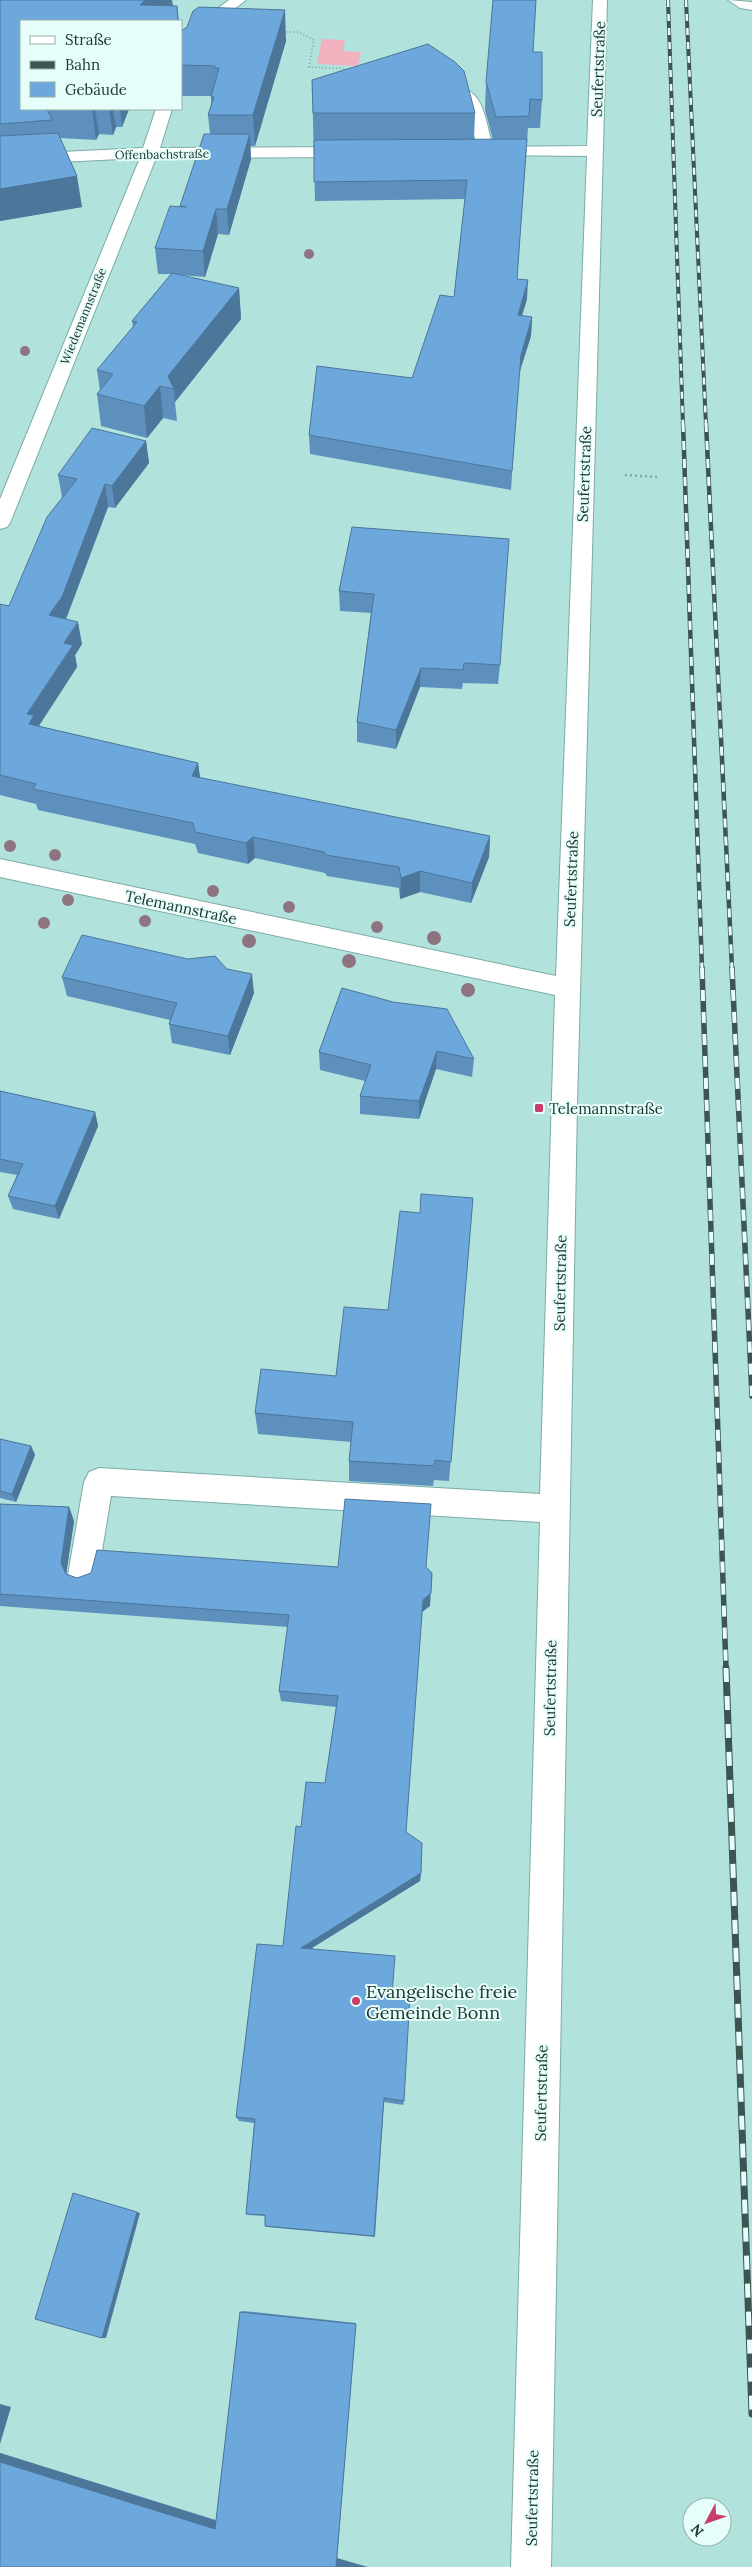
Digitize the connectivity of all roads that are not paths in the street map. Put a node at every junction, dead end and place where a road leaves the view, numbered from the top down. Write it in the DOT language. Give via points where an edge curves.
graph roads {
  1 [pos="239,0"];
  2 [pos="600,0"];
  3 [pos="735,0"];
  4 [pos="752,6"];
  5 [pos="182,53"];
  6 [pos="464,94"];
  7 [pos="164,110"];
  8 [pos="595,151"];
  9 [pos="370,152"];
  10 [pos="466,152"];
  11 [pos="486,152"];
  12 [pos="150,153"];
  13 [pos="0,160"];
  14 [pos="0,523"];
  15 [pos="0,868"];
  16 [pos="568,988"];
  17 [pos="554,1509"];
  18 [pos="83,1575"];
  19 [pos="531,2567"];
  1 -- 5 [label="street" via="187,38"];
  2 -- 8 [label="street, Seufertstraße"];
  3 -- 4 [label="street"];
  6 -- 11 [label="street" via="471,100"];
  7 -- 12 [label="street, Wiedemannstraße"];
  8 -- 11 [label="street"];
  8 -- 16 [label="street, Seufertstraße"];
  9 -- 12 [label="street, Offenbachstraße"];
  10 -- 11 [label="street"];
  12 -- 13 [label="street, Offenbachstraße"];
  12 -- 14 [label="street, Wiedemannstraße"];
  15 -- 16 [label="street, Telemannstraße"];
  16 -- 17 [label="street, Seufertstraße"];
  17 -- 18 [label="street" via="99,1482"];
  17 -- 19 [label="street, Seufertstraße"];
}
